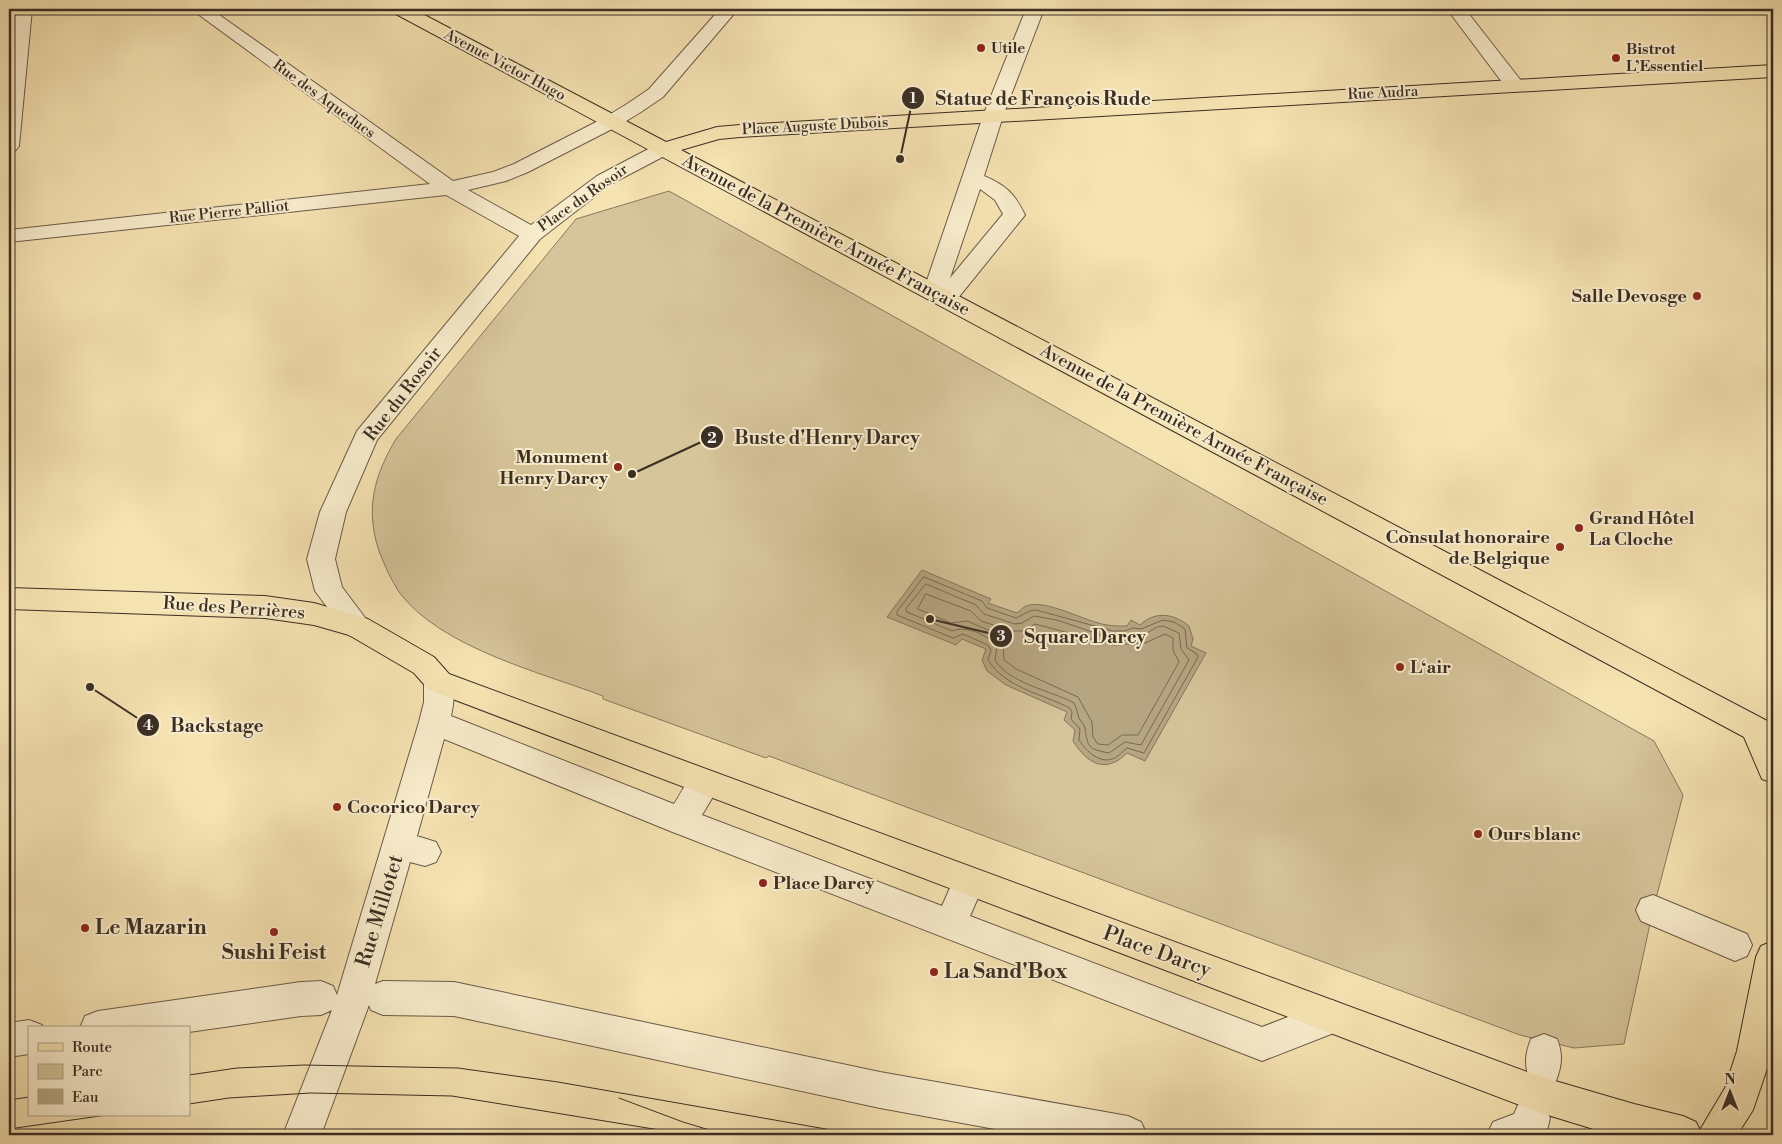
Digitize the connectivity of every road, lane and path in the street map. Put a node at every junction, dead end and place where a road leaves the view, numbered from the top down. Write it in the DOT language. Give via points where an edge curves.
graph roads {
  1 [pos="23,9"];
  2 [pos="200,9"];
  3 [pos="400,9"];
  4 [pos="729,9"];
  5 [pos="1035,9"];
  6 [pos="1456,9"];
  7 [pos="1773,71"];
  8 [pos="1515,86"];
  9 [pos="993,116"];
  10 [pos="611,122"];
  11 [pos="9,146"];
  12 [pos="662,149"];
  13 [pos="973,180"];
  14 [pos="449,188"];
  15 [pos="532,234"];
  16 [pos="9,236"];
  17 [pos="940,295"];
  18 [pos="9,598"];
  19 [pos="358,627"];
  20 [pos="439,682"];
  21 [pos="434,722"];
  22 [pos="1765,734"];
  23 [pos="1773,770"];
  24 [pos="705,783"];
  25 [pos="680,821"];
  26 [pos="969,882"];
  27 [pos="1653,910"];
  28 [pos="950,924"];
  29 [pos="1735,945"];
  30 [pos="1773,957"];
  31 [pos="321,998"];
  32 [pos="383,998"];
  33 [pos="1332,1017"];
  34 [pos="112,1026"];
  35 [pos="28,1038"];
  36 [pos="9,1040"];
  37 [pos="302,1135"];
  38 [pos="1128,1135"];
  39 [pos="1683,1135"];
  40 [pos="1716,1135"];
  1 -- 11 [label="street"];
  2 -- 14 [label="street, Rue des Aqueducs"];
  3 -- 10 [label="main road, Avenue Victor Hugo"];
  4 -- 10 [label="street" via="656,93"];
  5 -- 9 [label="street"];
  6 -- 8 [label="street"];
  7 -- 8 [label="main road, Rue Audra"];
  8 -- 9 [label="main road, Rue Audra"];
  9 -- 12 [label="main road, Place Auguste Dubois" via="740,130"];
  9 -- 13 [label="street"];
  10 -- 12 [label="main road, Avenue de la Première Armée Française"];
  10 -- 14 [label="street" via="506,174"];
  12 -- 15 [label="street, Place du Rosoir" via="604,180"];
  12 -- 17 [label="main road, Avenue de la Première Armée Française"];
  13 -- 17 [label="street"];
  13 -- 17 [label="street" via="1000,190 1014,216"];
  14 -- 15 [label="street, Place du Rosoir"];
  14 -- 16 [label="street, Rue Pierre Palliot"];
  15 -- 19 [label="street, Rue du Rosoir" via="366,437 336,504 321,559 329,591"];
  17 -- 22 [label="main road, Avenue de la Première Armée Française"];
  18 -- 19 [label="main road, Rue des Perrières" via="265,607 314,614"];
  19 -- 20 [label="main road, Rue des Perrières" via="424,665"];
  20 -- 21 [label="street, Rue Millotet"];
  20 -- 24 [label="main road, Place Darcy"];
  21 -- 25 [label="street"];
  21 -- 37 [label="street, Rue Millotet" via="412,848"];
  22 -- 23 [label="main road, Avenue de la Première Armée Française"];
  24 -- 25 [label="street"];
  24 -- 26 [label="main road, Place Darcy"];
  25 -- 28 [label="street"];
  26 -- 28 [label="street"];
  26 -- 33 [label="main road, Place Darcy"];
  27 -- 29 [label="street"];
  28 -- 33 [label="street" via="1262,1044"];
  30 -- 40 [label="main road" via="1756,1051 1740,1097"];
  31 -- 34 [label="street"];
  32 -- 38 [label="street" via="454,999 880,1090"];
  33 -- 39 [label="main road, Place Darcy" via="1538,1094"];
  35 -- 36 [label="street"];
}
